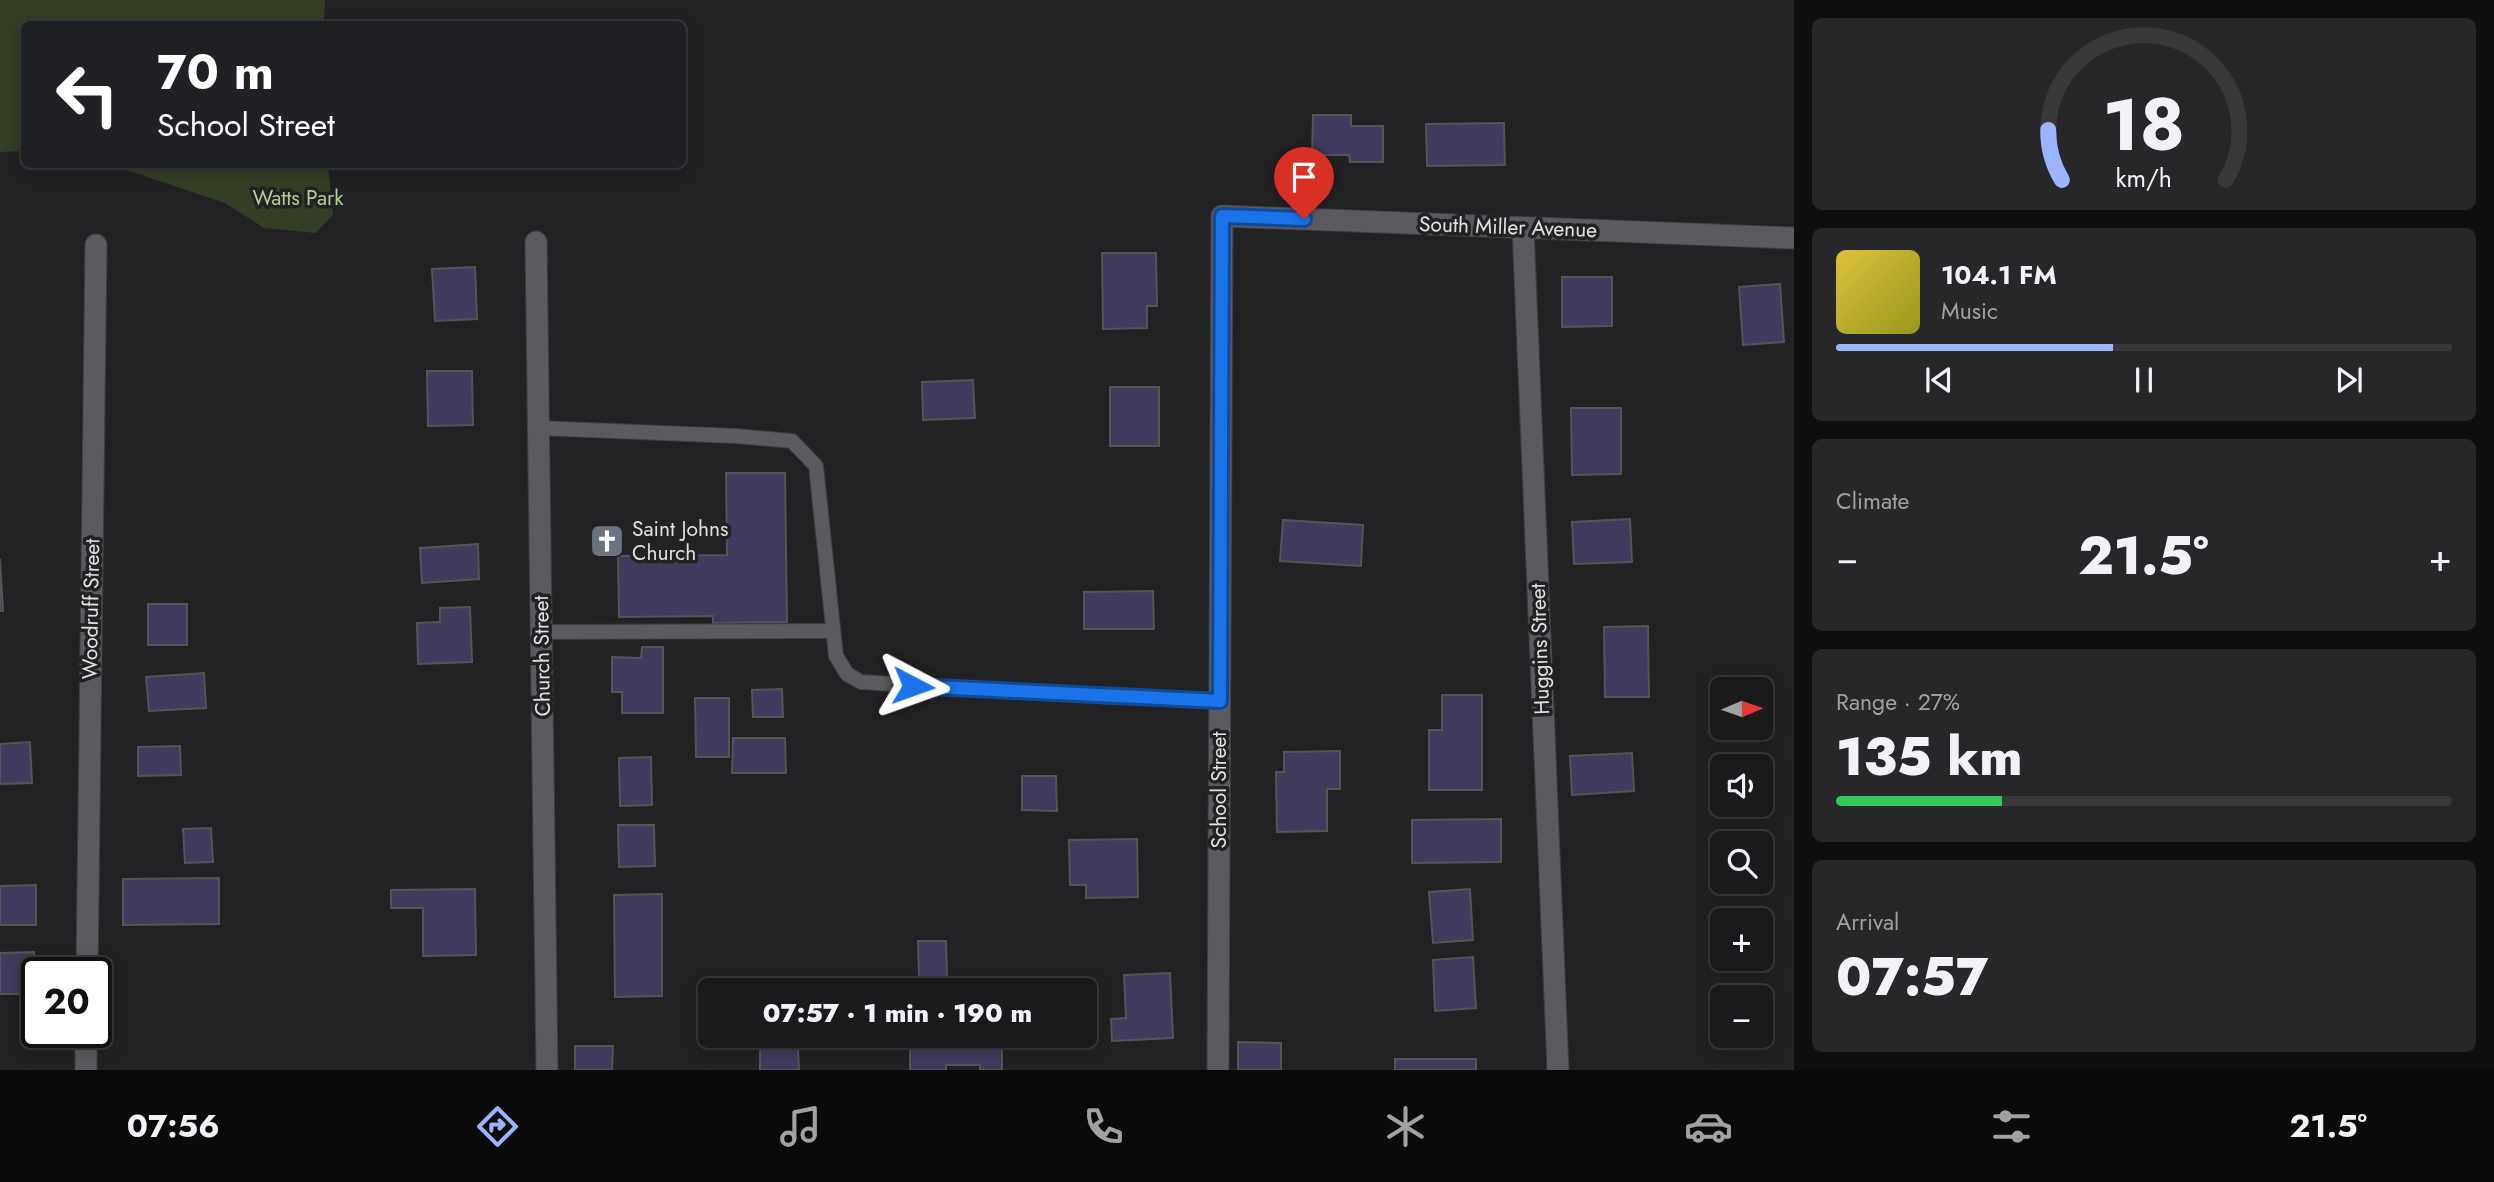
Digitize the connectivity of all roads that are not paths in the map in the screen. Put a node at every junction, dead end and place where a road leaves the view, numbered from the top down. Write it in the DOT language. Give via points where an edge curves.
graph roads {
  1 [pos="1222,216"];
  2 [pos="1522,228"];
  3 [pos="1794,238"];
  4 [pos="536,242"];
  5 [pos="96,245"];
  6 [pos="539,428"];
  7 [pos="833,631"];
  8 [pos="542,632"];
  9 [pos="1220,701"];
  10 [pos="87,957"];
  11 [pos="86,1048"];
  12 [pos="86,1070"];
  13 [pos="547,1070"];
  14 [pos="1218,1070"];
  15 [pos="1558,1070"];
  1 -- 2 [label="street, South Miller Avenue"];
  1 -- 9 [label="street, School Street"];
  2 -- 3 [label="street, South Miller Avenue"];
  2 -- 15 [label="street, Huggins Street"];
  4 -- 6 [label="street, Church Street"];
  5 -- 10 [label="street, Woodruff Street"];
  6 -- 7 [label="lane" via="792,441 816,466"];
  6 -- 8 [label="street, Church Street"];
  7 -- 8 [label="lane"];
  7 -- 9 [label="lane" via="836,656 847,674 861,682"];
  8 -- 13 [label="street, Church Street"];
  9 -- 14 [label="street, School Street"];
  11 -- 12 [label="street"];
}
